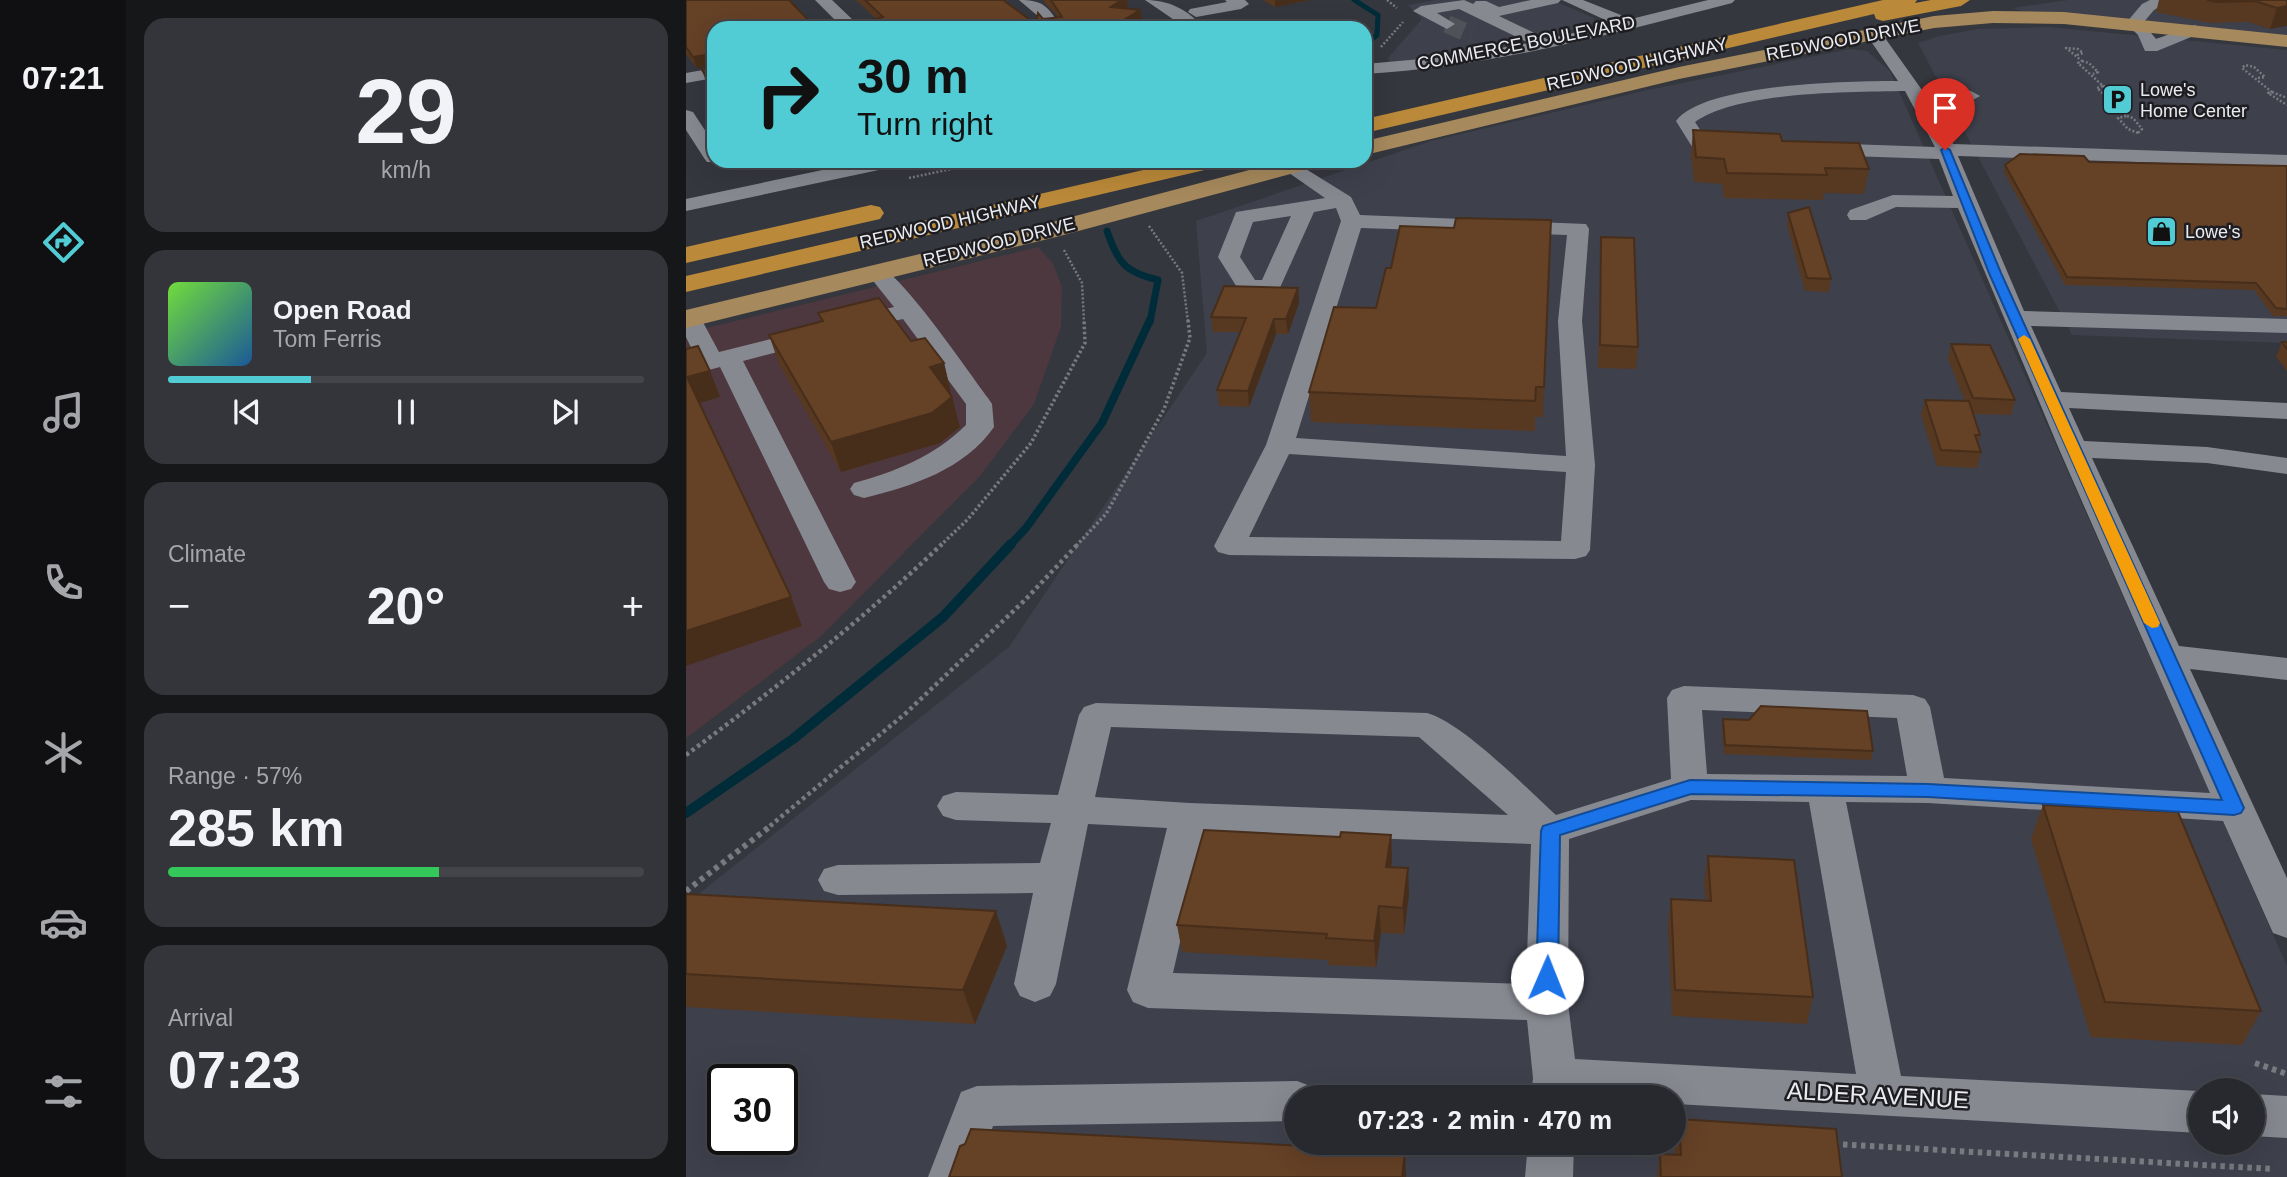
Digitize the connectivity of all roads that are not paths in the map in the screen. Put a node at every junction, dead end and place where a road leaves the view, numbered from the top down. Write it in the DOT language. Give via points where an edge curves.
graph roads {
  1 [pos="822,0"];
  2 [pos="1027,0"];
  3 [pos="1153,0"];
  4 [pos="1175,0"];
  5 [pos="1233,0"];
  6 [pos="1488,0"];
  7 [pos="1553,0"];
  8 [pos="1570,0"];
  9 [pos="1908,0"];
  10 [pos="1961,0"];
  11 [pos="2163,0"];
  12 [pos="1651,2"];
  13 [pos="1686,10"];
  14 [pos="1735,10"];
  15 [pos="1196,20"];
  16 [pos="845,21"];
  17 [pos="1049,21"];
  18 [pos="2134,23"];
  19 [pos="1447,24"];
  20 [pos="1628,24"];
  21 [pos="1523,34"];
  22 [pos="1874,34"];
  23 [pos="1493,38"];
  24 [pos="2287,41"];
  25 [pos="1542,43"];
  26 [pos="1699,49"];
  27 [pos="1372,68"];
  28 [pos="707,74"];
  29 [pos="686,78"];
  30 [pos="1446,83"];
  31 [pos="1912,90"];
  32 [pos="1971,96"];
  33 [pos="686,116"];
  34 [pos="1372,124"];
  35 [pos="1372,146"];
  36 [pos="1742,147"];
  37 [pos="1796,149"];
  38 [pos="707,151"];
  39 [pos="1946,152"];
  40 [pos="2287,162"];
  41 [pos="719,168"];
  42 [pos="860,168"];
  43 [pos="1183,168"];
  44 [pos="1285,168"];
  45 [pos="1304,168"];
  46 [pos="738,194"];
  47 [pos="1965,202"];
  48 [pos="686,205"];
  49 [pos="901,206"];
  50 [pos="1306,207"];
  51 [pos="1348,211"];
  52 [pos="1858,215"];
  53 [pos="686,255"];
  54 [pos="877,272"];
  55 [pos="686,284"];
  56 [pos="909,310"];
  57 [pos="687,318"];
  58 [pos="2015,318"];
  59 [pos="870,320"];
  60 [pos="2287,326"];
  61 [pos="831,330"];
  62 [pos="720,359"];
  63 [pos="686,368"];
  64 [pos="2051,399"];
  65 [pos="2276,411"];
  66 [pos="2287,437"];
  67 [pos="1280,445"];
  68 [pos="2073,449"];
  69 [pos="1581,465"];
  70 [pos="2287,466"];
  71 [pos="864,489"];
  72 [pos="841,582"];
  73 [pos="2166,656"];
  74 [pos="2287,669"];
  75 [pos="1690,787"];
  76 [pos="1825,789"];
  77 [pos="1928,790"];
  78 [pos="956,806"];
  79 [pos="2234,808"];
  80 [pos="1072,811"];
  81 [pos="1189,817"];
  82 [pos="1550,831"];
  83 [pos="1055,878"];
  84 [pos="838,880"];
  85 [pos="2287,922"];
  86 [pos="1035,984"];
  87 [pos="1546,1003"];
  88 [pos="1555,1085"];
  89 [pos="1686,1090"];
  90 [pos="1882,1094"];
  91 [pos="1284,1101"];
  92 [pos="2188,1111"];
  93 [pos="2265,1116"];
  94 [pos="2287,1117"];
  95 [pos="1550,1155"];
  96 [pos="952,1177"];
  97 [pos="1549,1177"];
  1 -- 16 [label="street"];
  2 -- 17 [label="street"];
  3 -- 15 [label="street"];
  4 -- 15 [label="street"];
  5 -- 15 [label="street" via="1241,4"];
  6 -- 7 [label="street" via="1477,2 1497,12"];
  8 -- 20 [label="street"];
  9 -- 26 [label="highway, REDWOOD HIGHWAY"];
  10 -- 26 [label="highway"];
  11 -- 18 [label="street" via="2148,7"];
  12 -- 13 [label="street"];
  13 -- 14 [label="street, COMMERCE BOULEVARD"];
  13 -- 20 [label="street, COMMERCE BOULEVARD"];
  14 -- 30 [label="highway, REDWOOD HIGHWAY" via="1675,31"];
  18 -- 22 [label="main road, REDWOOD DRIVE" via="1993,17"];
  18 -- 24 [label="main road, REDWOOD DRIVE"];
  19 -- 21 [label="street" via="1421,11 1461,4"];
  20 -- 25 [label="street, COMMERCE BOULEVARD"];
  21 -- 23 [label="street"];
  21 -- 25 [label="street"];
  22 -- 31 [label="street"];
  22 -- 35 [label="main road, REDWOOD DRIVE" via="1679,73"];
  25 -- 27 [label="street, COMMERCE BOULEVARD" via="1444,63"];
  26 -- 34 [label="highway, REDWOOD HIGHWAY"];
  28 -- 29 [label="street"];
  31 -- 32 [label="street"];
  31 -- 36 [label="street" via="1814,88 1704,109 1685,121 1701,146"];
  31 -- 39 [label="street"];
  33 -- 38 [label="street"];
  37 -- 39 [label="street"];
  39 -- 40 [label="street" via="2093,152"];
  39 -- 47 [label="street"];
  41 -- 46 [label="street"];
  42 -- 46 [label="street"];
  43 -- 55 [label="highway, REDWOOD HIGHWAY"];
  44 -- 54 [label="main road, REDWOOD DRIVE"];
  45 -- 51 [label="street"];
  46 -- 48 [label="street"];
  47 -- 52 [label="street" via="1893,201"];
  47 -- 58 [label="street"];
  49 -- 53 [label="highway, REDWOOD HIGHWAY"];
  50 -- 51 [label="street"];
  51 -- 67 [label="street"];
  51 -- 69 [label="street" via="1578,229 1570,321"];
  54 -- 56 [label="street"];
  54 -- 57 [label="main road, REDWOOD DRIVE"];
  56 -- 59 [label="street"];
  56 -- 71 [label="street" via="979,404 979,427 961,447 925,472"];
  57 -- 62 [label="street"];
  58 -- 60 [label="street"];
  58 -- 64 [label="street"];
  61 -- 62 [label="street"];
  62 -- 63 [label="street"];
  62 -- 72 [label="street"];
  64 -- 65 [label="street"];
  64 -- 68 [label="street"];
  65 -- 66 [label="street"];
  67 -- 69 [label="street"];
  67 -- 69 [label="street" via="1229,546 1575,550"];
  68 -- 70 [label="street" via="2200,453"];
  68 -- 73 [label="street"];
  73 -- 74 [label="street"];
  73 -- 79 [label="street"];
  75 -- 76 [label="street"];
  75 -- 77 [label="street" via="1684,698 1913,707"];
  75 -- 82 [label="street"];
  76 -- 77 [label="street"];
  76 -- 90 [label="street"];
  77 -- 79 [label="street"];
  78 -- 80 [label="street"];
  79 -- 85 [label="street"];
  80 -- 81 [label="street"];
  80 -- 82 [label="street" via="1096,715 1427,725"];
  80 -- 83 [label="street"];
  81 -- 82 [label="street"];
  81 -- 87 [label="street" via="1148,990"];
  82 -- 87 [label="street"];
  83 -- 84 [label="street"];
  83 -- 86 [label="street"];
  87 -- 88 [label="street"];
  89 -- 90 [label="street, ALDER AVENUE"];
  90 -- 92 [label="street, ALDER AVENUE"];
  91 -- 96 [label="street" via="977,1107"];
  93 -- 94 [label="street"];
  95 -- 97 [label="street"];
}
